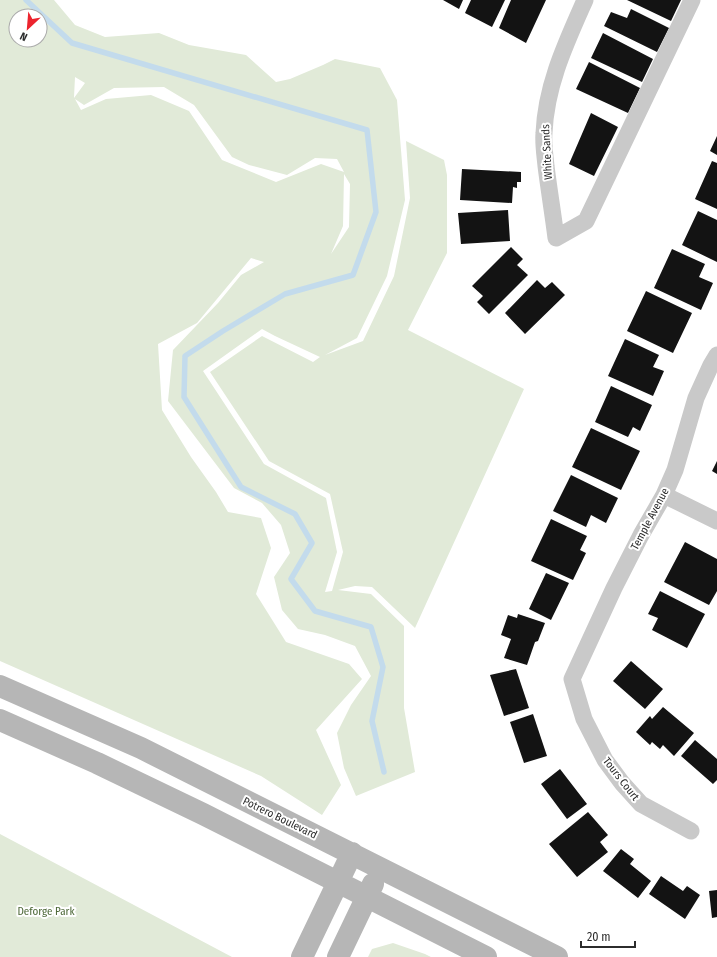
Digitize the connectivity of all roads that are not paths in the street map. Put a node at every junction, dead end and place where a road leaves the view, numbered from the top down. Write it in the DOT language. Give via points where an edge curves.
graph roads {
  1 [pos="585,0"];
  2 [pos="692,0"];
  3 [pos="717,355"];
  4 [pos="664,495"];
  5 [pos="717,521"];
  6 [pos="572,679"];
  7 [pos="0,686"];
  8 [pos="0,720"];
  9 [pos="691,831"];
  10 [pos="352,854"];
  11 [pos="381,868"];
  12 [pos="338,882"];
  13 [pos="367,897"];
  14 [pos="302,957"];
  15 [pos="338,957"];
  16 [pos="486,957"];
  17 [pos="557,957"];
  1 -- 2 [label="street, White Sands" via="551,83 546,108 545,153 556,238 586,221"];
  3 -- 4 [label="street, Temple Avenue" via="696,398 675,470"];
  4 -- 5 [label="street"];
  4 -- 6 [label="street, Temple Avenue" via="614,588"];
  6 -- 9 [label="street, Tours Court" via="584,719 606,760 622,783 641,804"];
  7 -- 10 [label="street, Potrero Boulevard" via="141,748"];
  8 -- 12 [label="street" via="97,763"];
  10 -- 11 [label="street, Potrero Boulevard"];
  10 -- 12 [label="street"];
  11 -- 13 [label="street"];
  11 -- 17 [label="street, Potrero Boulevard"];
  12 -- 13 [label="street"];
  12 -- 14 [label="street"];
  13 -- 15 [label="street"];
  13 -- 16 [label="street"];
}
